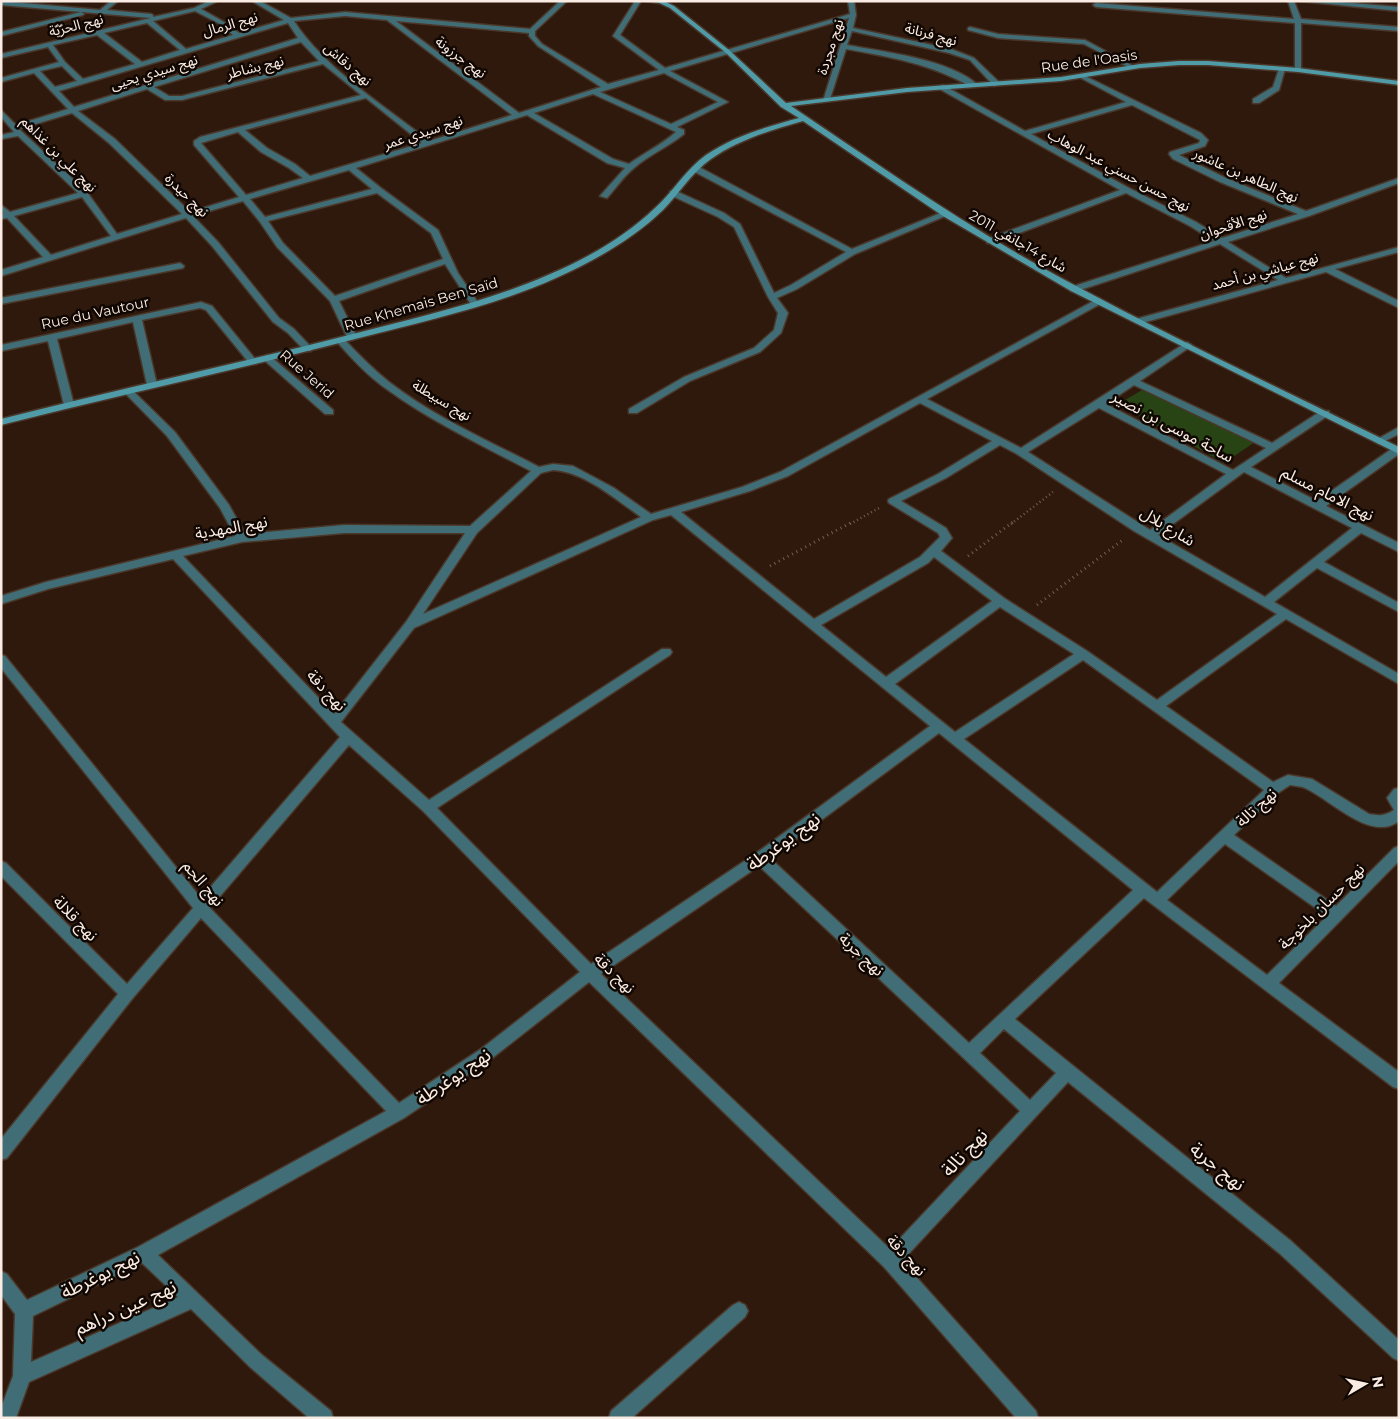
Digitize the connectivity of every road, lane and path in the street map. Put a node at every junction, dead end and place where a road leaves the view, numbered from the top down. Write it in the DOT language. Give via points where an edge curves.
graph roads {
  1 [pos="42,1"];
  2 [pos="115,1"];
  3 [pos="215,1"];
  4 [pos="255,1"];
  5 [pos="564,1"];
  6 [pos="638,1"];
  7 [pos="649,1"];
  8 [pos="658,1"];
  9 [pos="851,1"];
  10 [pos="1291,1"];
  11 [pos="1302,1"];
  12 [pos="1,3"];
  13 [pos="1096,5"];
  14 [pos="34,6"];
  15 [pos="196,8"];
  16 [pos="1399,9"];
  17 [pos="92,11"];
  18 [pos="101,12"];
  19 [pos="854,15"];
  20 [pos="161,17"];
  21 [pos="390,19"];
  22 [pos="148,20"];
  23 [pos="290,20"];
  24 [pos="1298,21"];
  25 [pos="850,29"];
  26 [pos="970,29"];
  27 [pos="1399,29"];
  28 [pos="532,31"];
  29 [pos="98,32"];
  30 [pos="1,34"];
  31 [pos="238,35"];
  32 [pos="302,39"];
  33 [pos="49,44"];
  34 [pos="844,47"];
  35 [pos="184,50"];
  36 [pos="727,52"];
  37 [pos="1,56"];
  38 [pos="324,62"];
  39 [pos="64,63"];
  40 [pos="140,64"];
  41 [pos="1132,67"];
  42 [pos="1282,69"];
  43 [pos="36,70"];
  44 [pos="664,70"];
  45 [pos="1298,70"];
  46 [pos="1081,76"];
  47 [pos="1,80"];
  48 [pos="81,82"];
  49 [pos="1399,83"];
  50 [pos="996,84"];
  51 [pos="974,85"];
  52 [pos="607,86"];
  53 [pos="149,87"];
  54 [pos="940,87"];
  55 [pos="54,90"];
  56 [pos="595,92"];
  57 [pos="366,96"];
  58 [pos="826,99"];
  59 [pos="1256,101"];
  60 [pos="1133,102"];
  61 [pos="784,105"];
  62 [pos="73,110"];
  63 [pos="1,112"];
  64 [pos="527,112"];
  65 [pos="517,115"];
  66 [pos="804,119"];
  67 [pos="671,127"];
  68 [pos="17,130"];
  69 [pos="240,130"];
  70 [pos="1024,134"];
  71 [pos="1,137"];
  72 [pos="428,144"];
  73 [pos="351,167"];
  74 [pos="630,167"];
  75 [pos="696,169"];
  76 [pos="309,179"];
  77 [pos="1399,180"];
  78 [pos="378,190"];
  79 [pos="1126,190"];
  80 [pos="673,193"];
  81 [pos="84,194"];
  82 [pos="604,196"];
  83 [pos="245,198"];
  84 [pos="1,207"];
  85 [pos="946,214"];
  86 [pos="1306,214"];
  87 [pos="188,215"];
  88 [pos="4,217"];
  89 [pos="264,220"];
  90 [pos="116,238"];
  91 [pos="990,241"];
  92 [pos="1222,242"];
  93 [pos="1399,250"];
  94 [pos="852,252"];
  95 [pos="50,258"];
  96 [pos="449,260"];
  97 [pos="180,266"];
  98 [pos="1328,269"];
  99 [pos="1,273"];
  100 [pos="1284,280"];
  101 [pos="1074,289"];
  102 [pos="772,297"];
  103 [pos="334,300"];
  104 [pos="1,301"];
  105 [pos="1099,301"];
  106 [pos="475,304"];
  107 [pos="1399,305"];
  108 [pos="137,319"];
  109 [pos="1139,321"];
  110 [pos="52,337"];
  111 [pos="352,337"];
  112 [pos="341,341"];
  113 [pos="1187,345"];
  114 [pos="1,348"];
  115 [pos="308,348"];
  116 [pos="267,358"];
  117 [pos="253,362"];
  118 [pos="1133,380"];
  119 [pos="152,385"];
  120 [pos="128,391"];
  121 [pos="921,400"];
  122 [pos="1099,404"];
  123 [pos="69,405"];
  124 [pos="633,411"];
  125 [pos="329,412"];
  126 [pos="1325,413"];
  127 [pos="1,422"];
  128 [pos="1399,430"];
  129 [pos="1000,441"];
  130 [pos="1379,441"];
  131 [pos="1272,447"];
  132 [pos="1398,450"];
  133 [pos="1021,452"];
  134 [pos="1243,468"];
  135 [pos="538,470"];
  136 [pos="1233,474"];
  137 [pos="1067,482"];
  138 [pos="893,501"];
  139 [pos="1318,506"];
  140 [pos="672,510"];
  141 [pos="649,518"];
  142 [pos="1138,528"];
  143 [pos="1360,528"];
  144 [pos="473,530"];
  145 [pos="1151,535"];
  146 [pos="242,538"];
  147 [pos="1399,548"];
  148 [pos="934,551"];
  149 [pos="175,554"];
  150 [pos="1316,562"];
  151 [pos="954,567"];
  152 [pos="752,576"];
  153 [pos="1,600"];
  154 [pos="1000,601"];
  155 [pos="1266,602"];
  156 [pos="1399,608"];
  157 [pos="1286,613"];
  158 [pos="1023,615"];
  159 [pos="410,625"];
  160 [pos="814,626"];
  161 [pos="666,652"];
  162 [pos="1083,654"];
  163 [pos="1,658"];
  164 [pos="1399,680"];
  165 [pos="887,684"];
  166 [pos="1157,706"];
  167 [pos="334,722"];
  168 [pos="940,726"];
  169 [pos="348,737"];
  170 [pos="956,738"];
  171 [pos="1273,789"];
  172 [pos="1399,793"];
  173 [pos="428,807"];
  174 [pos="1399,807"];
  175 [pos="1399,813"];
  176 [pos="1224,836"];
  177 [pos="1399,852"];
  178 [pos="760,858"];
  179 [pos="1,867"];
  180 [pos="1143,890"];
  181 [pos="1158,901"];
  182 [pos="202,909"];
  183 [pos="1337,915"];
  184 [pos="590,973"];
  185 [pos="1268,984"];
  186 [pos="126,994"];
  187 [pos="1004,1019"];
  188 [pos="969,1054"];
  189 [pos="1067,1072"];
  190 [pos="1399,1082"];
  191 [pos="1030,1110"];
  192 [pos="398,1113"];
  193 [pos="1,1152"];
  194 [pos="144,1254"];
  195 [pos="890,1261"];
  196 [pos="1,1280"];
  197 [pos="194,1300"];
  198 [pos="24,1311"];
  199 [pos="739,1311"];
  200 [pos="1399,1352"];
  201 [pos="22,1376"];
  202 [pos="7,1418"];
  203 [pos="324,1418"];
  204 [pos="618,1418"];
  205 [pos="1029,1418"];
  1 -- 14 [label="street"];
  2 -- 18 [label="street"];
  3 -- 15 [label="street, نهج الحرّيّة"];
  4 -- 23 [label="street, نهج دقاش"];
  5 -- 28 [label="street"];
  6 -- 44 [label="street" via="616,36"];
  7 -- 8 [label="street"];
  8 -- 36 [label="street, شارع 14جانفي 2011" via="672,7"];
  9 -- 19 [label="street, نهج مجردة"];
  10 -- 24 [label="street"];
  11 -- 16 [label="street"];
  12 -- 14 [label="street"];
  13 -- 24 [label="street"];
  14 -- 17 [label="street"];
  15 -- 20 [label="street, نهج الحرّيّة"];
  15 -- 31 [label="street"];
  17 -- 18 [label="street"];
  17 -- 30 [label="street"];
  18 -- 20 [label="street"];
  19 -- 25 [label="street, نهج مجردة"];
  19 -- 36 [label="street, نهج سيدي عمر"];
  20 -- 22 [label="street, نهج الحرّيّة"];
  21 -- 23 [label="street, نهج الرمال" via="345,14"];
  21 -- 28 [label="street, نهج الرمال"];
  21 -- 65 [label="street, نهج جرزونة"];
  22 -- 29 [label="street, نهج الحرّيّة"];
  22 -- 35 [label="street"];
  23 -- 31 [label="street, نهج الرمال"];
  23 -- 32 [label="street, نهج دقاش"];
  24 -- 27 [label="street"];
  24 -- 45 [label="street"];
  25 -- 34 [label="street, نهج مجردة"];
  25 -- 50 [label="street, نهج فرنانة" via="951,51 972,60"];
  26 -- 41 [label="street" via="998,36 1085,42"];
  28 -- 52 [label="street" via="540,45"];
  29 -- 33 [label="street, نهج الحرّيّة"];
  29 -- 40 [label="street"];
  31 -- 35 [label="street, نهج الرمال"];
  32 -- 38 [label="street, نهج دقاش"];
  32 -- 53 [label="street, نهج سيدي يحيى"];
  33 -- 37 [label="street, نهج الحرّيّة"];
  33 -- 39 [label="street"];
  34 -- 51 [label="street" via="914,60 959,75"];
  34 -- 58 [label="street, نهج مجردة"];
  35 -- 40 [label="street, نهج الرمال"];
  36 -- 44 [label="street, نهج سيدي عمر"];
  36 -- 61 [label="street, شارع 14جانفي 2011"];
  38 -- 53 [label="street, نهج بشاطر" via="175,99"];
  38 -- 57 [label="street, نهج دقاش"];
  39 -- 43 [label="street"];
  39 -- 48 [label="street"];
  40 -- 48 [label="street, نهج الرمال"];
  41 -- 42 [label="street, Rue de l'Oasis" via="1208,63"];
  41 -- 46 [label="street, Rue de l'Oasis"];
  42 -- 45 [label="street, Rue de l'Oasis"];
  42 -- 59 [label="street" via="1276,88"];
  43 -- 47 [label="street"];
  43 -- 55 [label="street, نهج حيدرة"];
  44 -- 52 [label="street, نهج سيدي عمر"];
  44 -- 67 [label="street" via="724,102"];
  45 -- 49 [label="street, Rue de l'Oasis"];
  46 -- 50 [label="street, Rue de l'Oasis"];
  46 -- 60 [label="street, نهج الطاهر بن عاشور"];
  48 -- 55 [label="street, نهج الرمال"];
  50 -- 51 [label="street, Rue de l'Oasis"];
  51 -- 54 [label="street, Rue de l'Oasis"];
  52 -- 56 [label="street, نهج سيدي عمر"];
  53 -- 62 [label="street, نهج سيدي يحيى"];
  54 -- 58 [label="street, Rue de l'Oasis"];
  54 -- 70 [label="street, نهج حسن حسني عبد الوهاب"];
  55 -- 62 [label="street, نهج حيدرة"];
  56 -- 64 [label="street, نهج سيدي عمر"];
  56 -- 67 [label="street"];
  57 -- 69 [label="street"];
  57 -- 72 [label="street, نهج دقاش"];
  58 -- 61 [label="street, Rue de l'Oasis"];
  60 -- 70 [label="street"];
  60 -- 86 [label="street, نهج الطاهر بن عاشور" via="1204,140 1202,144 1173,154 1176,157"];
  61 -- 66 [label="street, شارع 14جانفي 2011"];
  62 -- 68 [label="street, نهج سيدي يحيى"];
  62 -- 87 [label="street, نهج حيدرة" via="112,142"];
  63 -- 68 [label="street, نهج علي بن غذاهم"];
  64 -- 65 [label="street, نهج سيدي عمر"];
  64 -- 74 [label="street" via="610,161"];
  65 -- 72 [label="street, نهج سيدي عمر"];
  66 -- 75 [label="street, Rue Khemais Ben Saïd" via="754,133 729,144"];
  66 -- 85 [label="street, شارع 14جانفي 2011"];
  67 -- 74 [label="street" via="681,132"];
  68 -- 71 [label="street, نهج سيدي يحيى"];
  68 -- 81 [label="street, نهج علي بن غذاهم"];
  69 -- 76 [label="street"];
  69 -- 83 [label="street" via="198,143"];
  70 -- 79 [label="street, نهج حسن حسني عبد الوهاب"];
  72 -- 73 [label="street, نهج سيدي عمر"];
  73 -- 76 [label="street, نهج سيدي عمر"];
  73 -- 78 [label="street"];
  74 -- 82 [label="street"];
  75 -- 80 [label="street, Rue Khemais Ben Saïd"];
  75 -- 94 [label="street"];
  76 -- 83 [label="street, نهج سيدي عمر"];
  77 -- 86 [label="street, نهج الأقحوان"];
  78 -- 89 [label="street"];
  78 -- 96 [label="street" via="435,232"];
  79 -- 91 [label="street"];
  79 -- 92 [label="street, نهج حسن حسني عبد الوهاب"];
  80 -- 102 [label="street" via="737,226"];
  80 -- 106 [label="street, Rue Khemais Ben Saïd" via="634,230 584,260 552,277"];
  81 -- 88 [label="street"];
  81 -- 90 [label="street, نهج علي بن غذاهم"];
  83 -- 87 [label="street, نهج سيدي عمر"];
  83 -- 89 [label="street"];
  84 -- 88 [label="street"];
  85 -- 91 [label="street, شارع 14جانفي 2011"];
  85 -- 94 [label="street"];
  86 -- 92 [label="street, نهج الأقحوان"];
  87 -- 90 [label="street, نهج سيدي عمر"];
  87 -- 115 [label="street, نهج حيدرة" via="276,320"];
  88 -- 95 [label="street"];
  89 -- 103 [label="street" via="280,245"];
  90 -- 95 [label="street, نهج سيدي عمر"];
  91 -- 101 [label="street, شارع 14جانفي 2011"];
  92 -- 100 [label="street, نهج حسن حسني عبد الوهاب"];
  92 -- 101 [label="street, نهج الأقحوان"];
  93 -- 98 [label="street, نهج عياشي بن أحمد"];
  94 -- 102 [label="street"];
  95 -- 99 [label="street, نهج سيدي عمر"];
  96 -- 103 [label="street"];
  96 -- 106 [label="street"];
  97 -- 104 [label="street"];
  98 -- 100 [label="street, نهج عياشي بن أحمد"];
  98 -- 107 [label="street"];
  100 -- 109 [label="street, نهج عياشي بن أحمد"];
  101 -- 105 [label="street, شارع 14جانفي 2011"];
  102 -- 124 [label="street" via="783,313 778,332 757,350 687,379"];
  103 -- 111 [label="street"];
  105 -- 109 [label="street, شارع 14جانفي 2011"];
  105 -- 121 [label="street"];
  106 -- 111 [label="street, Rue Khemais Ben Saïd"];
  108 -- 110 [label="street, Rue du Vautour"];
  108 -- 117 [label="street, Rue du Vautour" via="206,306"];
  108 -- 119 [label="street"];
  109 -- 113 [label="street, شارع 14جانفي 2011"];
  110 -- 114 [label="street, Rue du Vautour"];
  110 -- 123 [label="street"];
  111 -- 112 [label="street, Rue Khemais Ben Saïd"];
  112 -- 115 [label="street, Rue Khemais Ben Saïd"];
  112 -- 135 [label="street, نهج سبيطلة" via="391,388"];
  113 -- 118 [label="street"];
  113 -- 126 [label="street, شارع 14جانفي 2011"];
  115 -- 116 [label="street, Rue Khemais Ben Saïd"];
  116 -- 117 [label="street, Rue Khemais Ben Saïd"];
  116 -- 125 [label="street, Rue Jerid"];
  117 -- 119 [label="street, Rue Khemais Ben Saïd"];
  118 -- 122 [label="street"];
  118 -- 131 [label="street"];
  119 -- 120 [label="street, Rue Khemais Ben Saïd"];
  120 -- 123 [label="street, Rue Khemais Ben Saïd"];
  120 -- 146 [label="street" via="171,434 226,507"];
  121 -- 129 [label="street, شارع بلال"];
  121 -- 140 [label="street" via="784,474 746,489"];
  122 -- 133 [label="street"];
  122 -- 136 [label="street, ساحة موسى بن نصير"];
  123 -- 127 [label="street, Rue Khemais Ben Saïd"];
  126 -- 130 [label="street, شارع 14جانفي 2011"];
  126 -- 131 [label="street"];
  128 -- 130 [label="street"];
  129 -- 133 [label="street, شارع بلال"];
  129 -- 138 [label="street"];
  130 -- 132 [label="street, شارع 14جانفي 2011"];
  131 -- 134 [label="street"];
  132 -- 139 [label="street"];
  133 -- 137 [label="street, شارع بلال"];
  134 -- 136 [label="street"];
  134 -- 139 [label="street, نهج الامام مسلم"];
  135 -- 141 [label="street" via="569,468 610,490"];
  135 -- 144 [label="street"];
  136 -- 145 [label="street"];
  137 -- 142 [label="street, شارع بلال"];
  137 -- 151 [label="path"];
  138 -- 148 [label="street" via="942,531 946,538"];
  138 -- 152 [label="path"];
  139 -- 143 [label="street, نهج الامام مسلم"];
  140 -- 141 [label="street"];
  140 -- 152 [label="street"];
  141 -- 159 [label="street"];
  142 -- 145 [label="street, شارع بلال"];
  142 -- 158 [label="path"];
  143 -- 147 [label="street, نهج الامام مسلم"];
  143 -- 150 [label="street"];
  144 -- 146 [label="street, نهج المهدية" via="344,529"];
  144 -- 159 [label="street"];
  145 -- 155 [label="street, شارع بلال"];
  146 -- 149 [label="street, نهج المهدية"];
  148 -- 151 [label="street"];
  148 -- 160 [label="street"];
  149 -- 153 [label="street, نهج المهدية"];
  149 -- 167 [label="street, نهج دقة"];
  150 -- 155 [label="street"];
  150 -- 156 [label="street"];
  151 -- 154 [label="street"];
  152 -- 160 [label="street"];
  154 -- 158 [label="street"];
  154 -- 165 [label="street"];
  155 -- 157 [label="street, شارع بلال"];
  157 -- 164 [label="street, شارع بلال"];
  157 -- 166 [label="street"];
  158 -- 162 [label="street"];
  159 -- 167 [label="street"];
  160 -- 165 [label="street"];
  161 -- 173 [label="street"];
  162 -- 166 [label="street"];
  162 -- 170 [label="street"];
  163 -- 182 [label="street, نهج الجم"];
  165 -- 168 [label="street"];
  166 -- 171 [label="street"];
  167 -- 169 [label="street, نهج دقة"];
  168 -- 170 [label="street"];
  168 -- 178 [label="street, نهج يوغرطة"];
  169 -- 173 [label="street, نهج دقة"];
  169 -- 182 [label="street"];
  170 -- 180 [label="street"];
  171 -- 175 [label="street, نهج تالة" via="1288,780 1298,780 1366,819 1390,820"];
  171 -- 176 [label="street, نهج تالة"];
  172 -- 174 [label="street" via="1394,798"];
  173 -- 184 [label="street, نهج دقة"];
  176 -- 181 [label="street, نهج تالة"];
  176 -- 183 [label="street"];
  177 -- 183 [label="street, نهج حسان بلخوجة"];
  178 -- 184 [label="street, نهج يوغرطة"];
  178 -- 188 [label="street, نهج جربة"];
  179 -- 186 [label="street, نهج قلالة"];
  180 -- 181 [label="street"];
  180 -- 187 [label="street"];
  181 -- 185 [label="street"];
  182 -- 186 [label="street"];
  182 -- 192 [label="street, نهج الجم"];
  183 -- 185 [label="street, نهج حسان بلخوجة"];
  184 -- 192 [label="street, نهج يوغرطة" via="486,1054"];
  184 -- 195 [label="street, نهج دقة"];
  185 -- 190 [label="street"];
  186 -- 193 [label="street"];
  187 -- 188 [label="street"];
  187 -- 189 [label="street, نهج جربة"];
  188 -- 191 [label="street, نهج جربة"];
  189 -- 191 [label="street, نهج تالة"];
  189 -- 200 [label="street, نهج جربة" via="1285,1247"];
  191 -- 195 [label="street, نهج تالة"];
  192 -- 194 [label="street, نهج يوغرطة"];
  194 -- 197 [label="street"];
  194 -- 198 [label="street, نهج يوغرطة"];
  195 -- 205 [label="street, نهج دقة"];
  196 -- 198 [label="street"];
  197 -- 201 [label="street, نهج عين دراهم"];
  197 -- 203 [label="street, نهج عين دراهم" via="256,1361"];
  198 -- 201 [label="street"];
  199 -- 204 [label="street"];
  201 -- 202 [label="street"];
}
